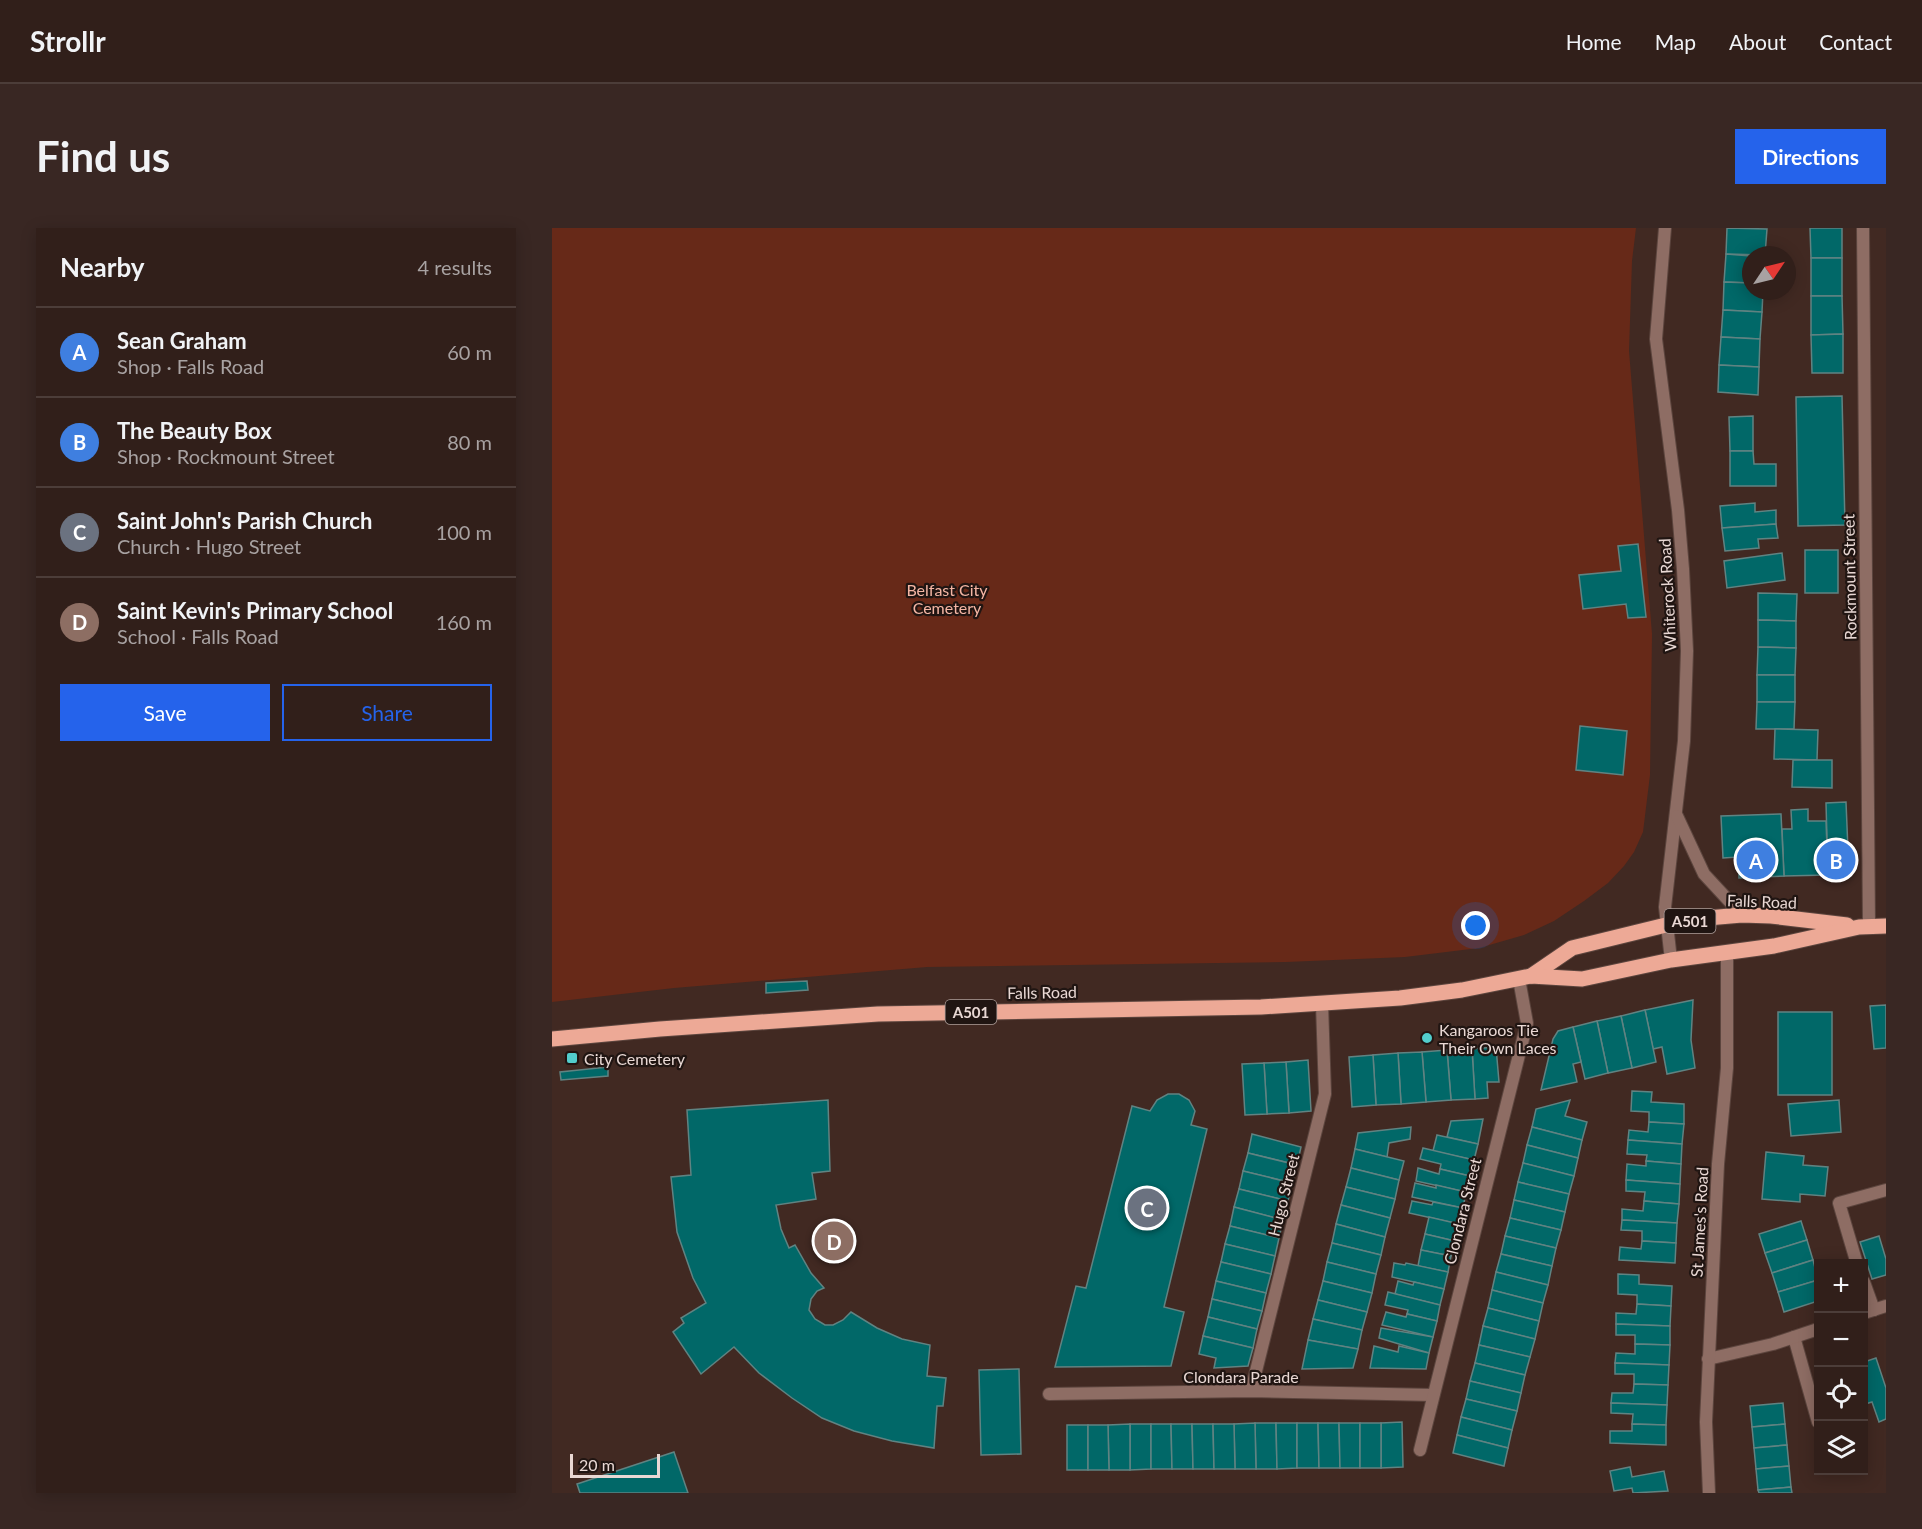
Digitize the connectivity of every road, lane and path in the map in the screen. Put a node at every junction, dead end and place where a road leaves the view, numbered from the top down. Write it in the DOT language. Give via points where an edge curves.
graph roads {
  1 [pos="1665,228"];
  2 [pos="1863,228"];
  3 [pos="1677,815"];
  4 [pos="1742,915"];
  5 [pos="1666,925"];
  6 [pos="1864,926"];
  7 [pos="1886,926"];
  8 [pos="1726,952"];
  9 [pos="1671,960"];
  10 [pos="1525,977"];
  11 [pos="1322,1004"];
  12 [pos="552,1039"];
  13 [pos="1886,1190"];
  14 [pos="1856,1259"];
  15 [pos="1868,1295"];
  16 [pos="1874,1310"];
  17 [pos="1814,1330"];
  18 [pos="1794,1337"];
  19 [pos="1708,1359"];
  20 [pos="1251,1391"];
  21 [pos="1049,1394"];
  22 [pos="1433,1395"];
  23 [pos="1818,1421"];
  24 [pos="1420,1450"];
  25 [pos="1709,1493"];
  1 -- 3 [label="street, Whiterock Road" via="1656,339 1678,510 1687,651"];
  2 -- 6 [label="street, Rockmount Street"];
  3 -- 4 [label="street" via="1704,874"];
  3 -- 5 [label="street, Whiterock Road"];
  4 -- 5 [label="main road, Falls Road / A501"];
  4 -- 6 [label="main road, Falls Road / A501"];
  5 -- 9 [label="street, Whiterock Road"];
  5 -- 10 [label="main road, Falls Road / A501" via="1572,948"];
  6 -- 7 [label="main road, Falls Road / A501"];
  6 -- 8 [label="main road, Falls Road / A501"];
  8 -- 9 [label="main road, Falls Road / A501"];
  8 -- 19 [label="street, St James's Road" via="1726,1068"];
  9 -- 10 [label="main road, Falls Road / A501" via="1582,979"];
  10 -- 11 [label="main road, Falls Road / A501" via="1462,990"];
  10 -- 22 [label="street, Clondara Street" via="1527,1023"];
  11 -- 12 [label="main road, Falls Road / A501" via="878,1014"];
  11 -- 20 [label="street, Hugo Street" via="1325,1094"];
  13 -- 14 [label="street" via="1839,1203"];
  15 -- 16 [label="street"];
  17 -- 18 [label="street"];
  18 -- 19 [label="street"];
  18 -- 23 [label="street"];
  19 -- 25 [label="street, St James's Road"];
  20 -- 21 [label="street, Clondara Parade"];
  20 -- 22 [label="street, Clondara Parade"];
  22 -- 24 [label="street, Clondara Street"];
}
